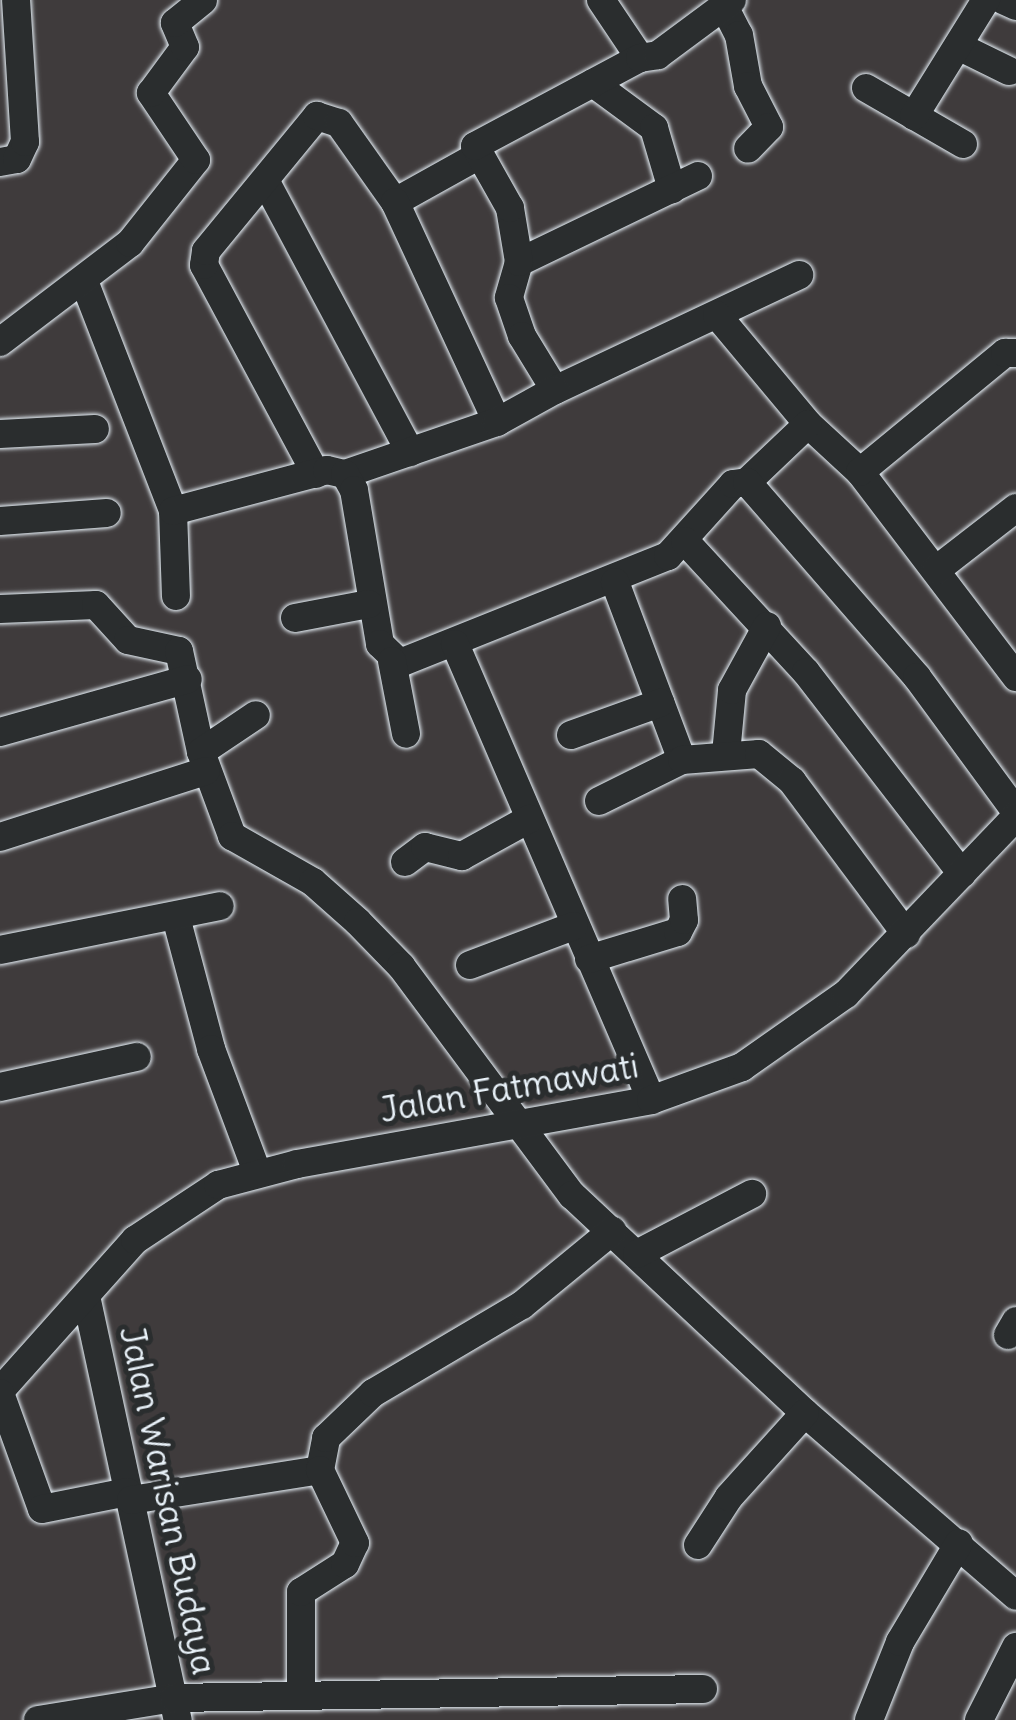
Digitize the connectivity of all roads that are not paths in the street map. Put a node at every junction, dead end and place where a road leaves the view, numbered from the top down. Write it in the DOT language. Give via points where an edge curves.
graph roads {
  1 [pos="16,0"];
  2 [pos="202,0"];
  3 [pos="601,0"];
  4 [pos="986,0"];
  5 [pos="1003,0"];
  6 [pos="729,5"];
  7 [pos="1016,6"];
  8 [pos="958,46"];
  9 [pos="640,58"];
  10 [pos="1009,70"];
  11 [pos="594,82"];
  12 [pos="866,88"];
  13 [pos="914,116"];
  14 [pos="962,144"];
  15 [pos="748,148"];
  16 [pos="476,157"];
  17 [pos="0,162"];
  18 [pos="698,176"];
  19 [pos="267,184"];
  20 [pos="672,189"];
  21 [pos="395,202"];
  22 [pos="519,262"];
  23 [pos="799,274"];
  24 [pos="84,281"];
  25 [pos="717,315"];
  26 [pos="0,342"];
  27 [pos="1016,353"];
  28 [pos="555,390"];
  29 [pos="497,422"];
  30 [pos="808,424"];
  31 [pos="95,429"];
  32 [pos="0,434"];
  33 [pos="410,452"];
  34 [pos="860,472"];
  35 [pos="316,474"];
  36 [pos="345,474"];
  37 [pos="747,482"];
  38 [pos="1016,508"];
  39 [pos="173,511"];
  40 [pos="107,513"];
  41 [pos="0,521"];
  42 [pos="685,541"];
  43 [pos="936,570"];
  44 [pos="615,582"];
  45 [pos="176,596"];
  46 [pos="369,604"];
  47 [pos="0,610"];
  48 [pos="295,618"];
  49 [pos="766,626"];
  50 [pos="455,644"];
  51 [pos="392,661"];
  52 [pos="1015,675"];
  53 [pos="188,679"];
  54 [pos="660,703"];
  55 [pos="256,715"];
  56 [pos="0,732"];
  57 [pos="406,734"];
  58 [pos="571,735"];
  59 [pos="726,754"];
  60 [pos="682,760"];
  61 [pos="204,761"];
  62 [pos="599,801"];
  63 [pos="1016,814"];
  64 [pos="529,819"];
  65 [pos="0,837"];
  66 [pos="405,862"];
  67 [pos="962,874"];
  68 [pos="682,899"];
  69 [pos="220,906"];
  70 [pos="176,917"];
  71 [pos="574,926"];
  72 [pos="906,934"];
  73 [pos="0,950"];
  74 [pos="589,959"];
  75 [pos="470,965"];
  76 [pos="137,1056"];
  77 [pos="0,1087"];
  78 [pos="651,1100"];
  79 [pos="516,1126"];
  80 [pos="256,1172"];
  81 [pos="752,1194"];
  82 [pos="612,1231"];
  83 [pos="638,1254"];
  84 [pos="86,1296"];
  85 [pos="0,1392"];
  86 [pos="805,1414"];
  87 [pos="320,1470"];
  88 [pos="129,1496"];
  89 [pos="959,1543"];
  90 [pos="698,1545"];
  91 [pos="1016,1596"];
  92 [pos="1016,1647"];
  93 [pos="703,1689"];
  94 [pos="302,1694"];
  95 [pos="176,1709"];
  96 [pos="38,1720"];
  97 [pos="869,1720"];
  98 [pos="978,1720"];
  1 -- 17 [label="street" via="25,142 17,159"];
  2 -- 24 [label="street" via="175,24 185,47 151,93 196,160 130,243"];
  3 -- 9 [label="street"];
  4 -- 8 [label="street"];
  5 -- 7 [label="street"];
  6 -- 9 [label="street" via="658,55"];
  6 -- 15 [label="street" via="748,86 768,127 762,141"];
  8 -- 10 [label="street"];
  8 -- 13 [label="street"];
  9 -- 11 [label="street"];
  11 -- 16 [label="street" via="487,138 475,146"];
  11 -- 20 [label="street" via="654,128"];
  12 -- 13 [label="street"];
  13 -- 14 [label="street"];
  16 -- 21 [label="street"];
  16 -- 22 [label="street" via="510,208"];
  18 -- 20 [label="street"];
  19 -- 21 [label="street" via="317,116 328,115"];
  19 -- 33 [label="street"];
  19 -- 35 [label="street" via="206,252 204,265"];
  20 -- 22 [label="street"];
  21 -- 29 [label="street"];
  22 -- 28 [label="street" via="510,298 522,336"];
  23 -- 25 [label="street"];
  24 -- 26 [label="street"];
  24 -- 39 [label="street"];
  25 -- 28 [label="street"];
  25 -- 30 [label="street"];
  27 -- 34 [label="street" via="1005,353"];
  28 -- 29 [label="street"];
  29 -- 33 [label="street"];
  30 -- 34 [label="street"];
  30 -- 37 [label="street"];
  31 -- 32 [label="street"];
  33 -- 36 [label="street"];
  34 -- 43 [label="street"];
  35 -- 36 [label="street"];
  35 -- 39 [label="street"];
  36 -- 46 [label="street" via="354,490"];
  37 -- 42 [label="street" via="732,484"];
  37 -- 63 [label="street" via="917,677"];
  38 -- 43 [label="street"];
  39 -- 45 [label="street"];
  40 -- 41 [label="street"];
  42 -- 44 [label="street"];
  42 -- 49 [label="street"];
  43 -- 52 [label="street"];
  44 -- 50 [label="street"];
  44 -- 54 [label="street"];
  46 -- 48 [label="street"];
  46 -- 51 [label="street"];
  47 -- 53 [label="street" via="96,605 128,640 179,651"];
  49 -- 59 [label="street" via="732,690"];
  49 -- 67 [label="street"];
  50 -- 51 [label="street"];
  50 -- 64 [label="street"];
  51 -- 57 [label="street"];
  53 -- 56 [label="street"];
  53 -- 61 [label="street"];
  54 -- 58 [label="street"];
  54 -- 60 [label="street"];
  55 -- 61 [label="street"];
  59 -- 60 [label="street"];
  59 -- 72 [label="street" via="758,754 782,772"];
  60 -- 62 [label="street"];
  61 -- 65 [label="street"];
  61 -- 79 [label="street" via="232,836 312,882 358,922 400,966"];
  63 -- 67 [label="street, Jalan Fatmawati"];
  64 -- 66 [label="street" via="462,856 425,848"];
  64 -- 71 [label="street"];
  67 -- 72 [label="street, Jalan Fatmawati"];
  68 -- 74 [label="street" via="678,932"];
  69 -- 70 [label="street"];
  70 -- 73 [label="street"];
  70 -- 80 [label="street" via="210,1049"];
  71 -- 74 [label="street"];
  71 -- 75 [label="street"];
  72 -- 78 [label="street, Jalan Fatmawati" via="792,1036 742,1068"];
  74 -- 78 [label="street"];
  76 -- 77 [label="street"];
  78 -- 79 [label="street, Jalan Fatmawati"];
  79 -- 80 [label="street, Jalan Fatmawati"];
  79 -- 82 [label="street"];
  80 -- 84 [label="street, Jalan Fatmawati" via="182,1203 136,1240"];
  81 -- 83 [label="street"];
  82 -- 83 [label="street"];
  82 -- 87 [label="street" via="522,1304 373,1392 326,1438"];
  83 -- 86 [label="street"];
  84 -- 85 [label="street, Jalan Fatmawati"];
  84 -- 88 [label="street, Jalan Warisan Budaya"];
  85 -- 88 [label="street" via="42,1509"];
  86 -- 89 [label="street"];
  86 -- 90 [label="street" via="729,1497"];
  87 -- 88 [label="street"];
  87 -- 94 [label="street" via="355,1543 345,1564 302,1592"];
  88 -- 95 [label="street, Jalan Warisan Budaya"];
  89 -- 91 [label="street"];
  89 -- 97 [label="street" via="900,1642"];
  92 -- 98 [label="street"];
  93 -- 94 [label="street"];
  94 -- 95 [label="street"];
  95 -- 96 [label="street"];
}
